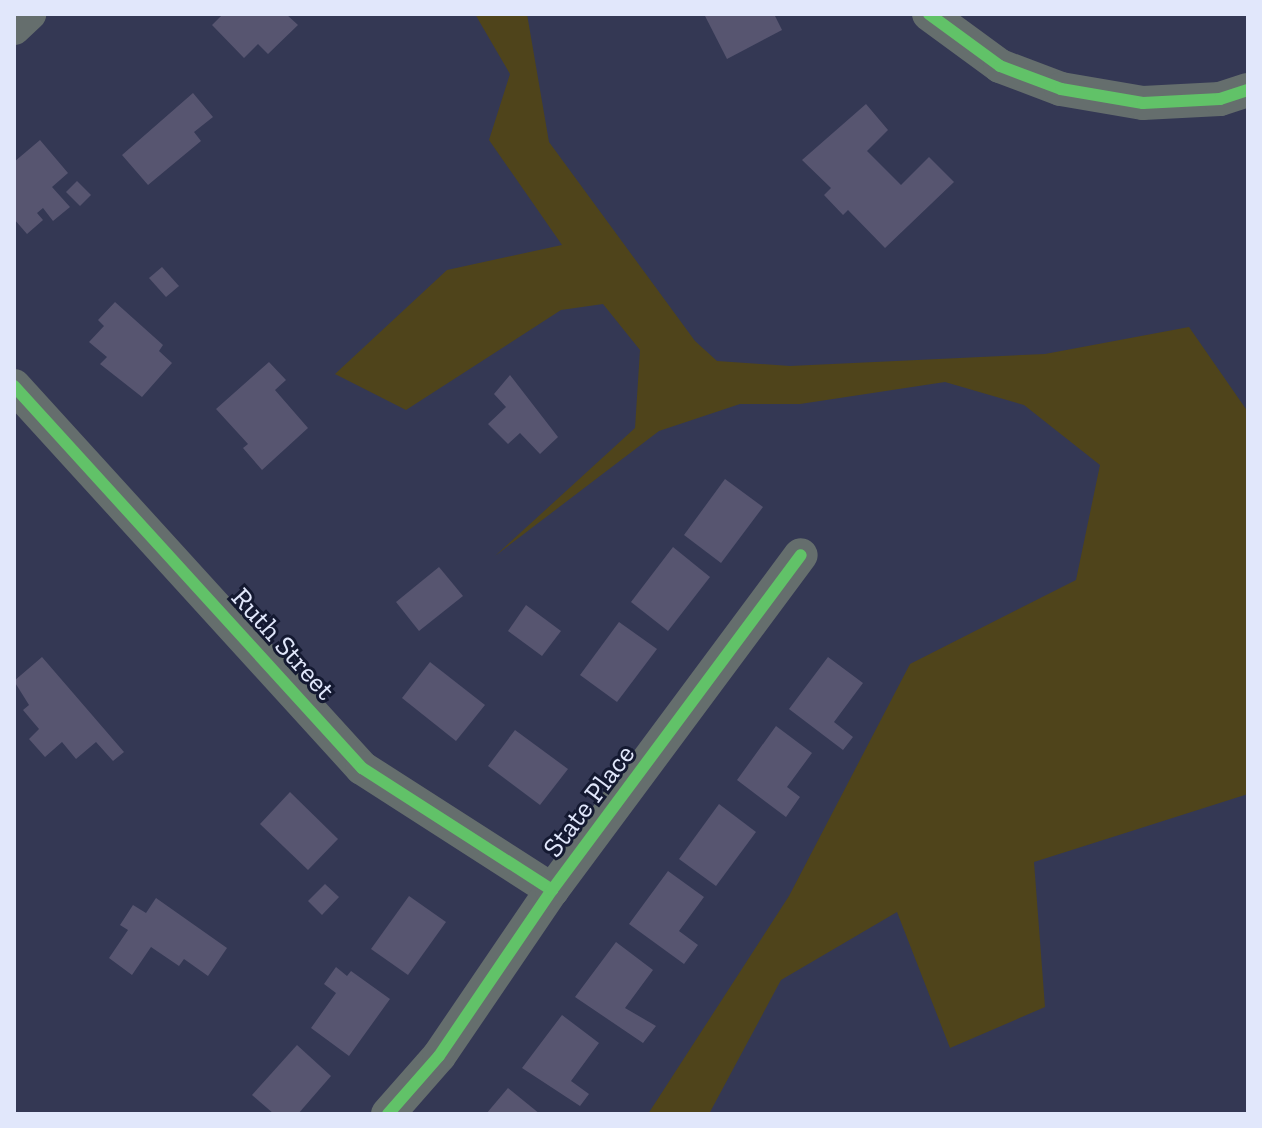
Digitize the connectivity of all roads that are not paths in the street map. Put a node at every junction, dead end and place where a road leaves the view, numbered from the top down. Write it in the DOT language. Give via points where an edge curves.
graph roads {
  1 [pos="29,14"];
  2 [pos="929,14"];
  3 [pos="14,28"];
  4 [pos="1248,90"];
  5 [pos="14,386"];
  6 [pos="801,555"];
  7 [pos="552,890"];
  8 [pos="388,1114"];
  1 -- 3 [label="street"];
  2 -- 4 [label="street" via="1000,66 1061,89 1143,103 1220,99"];
  5 -- 7 [label="street, Ruth Street" via="362,768"];
  6 -- 7 [label="street, State Place"];
  7 -- 8 [label="street, State Place" via="439,1056"];
}
